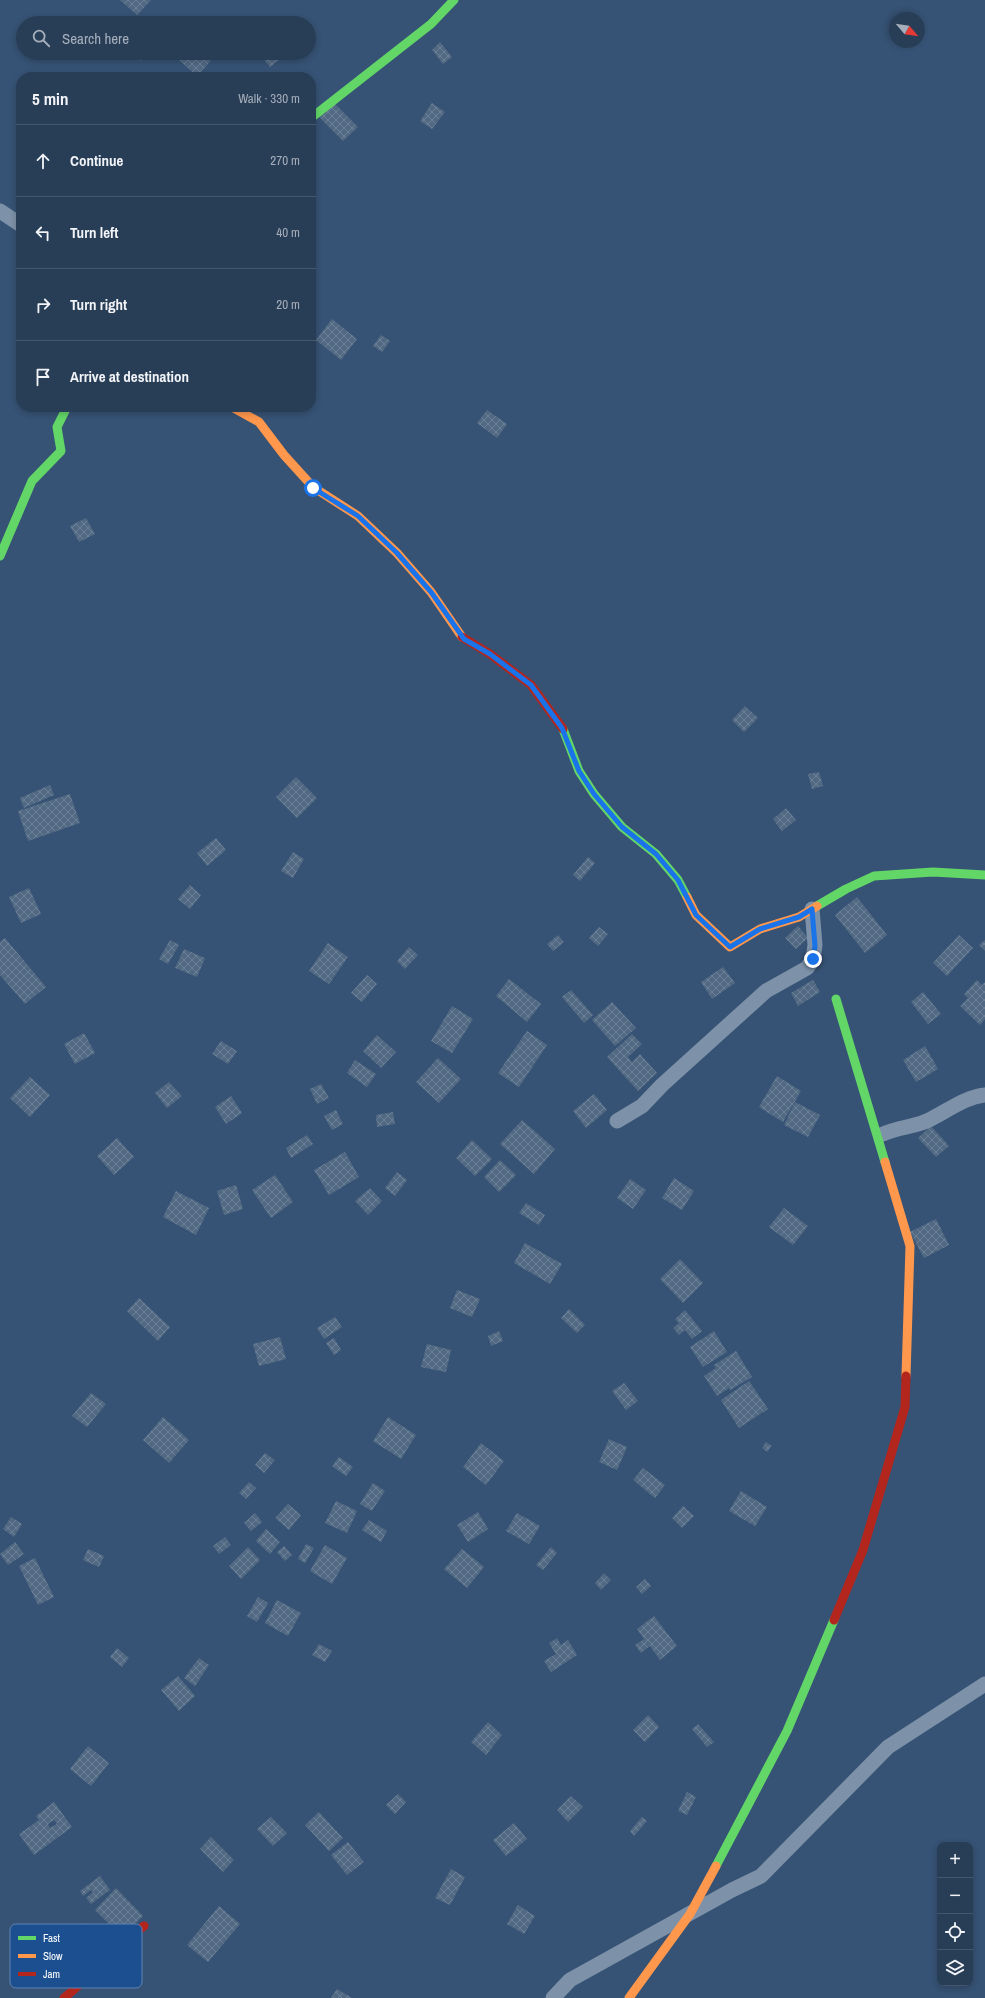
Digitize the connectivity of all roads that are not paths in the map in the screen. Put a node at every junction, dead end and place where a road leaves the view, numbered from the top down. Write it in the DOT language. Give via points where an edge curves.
graph roads {
  1 [pos="454,0"];
  2 [pos="316,114"];
  3 [pos="0,211"];
  4 [pos="16,222"];
  5 [pos="64,412"];
  6 [pos="241,412"];
  7 [pos="0,556"];
  8 [pos="985,875"];
  9 [pos="812,909"];
  10 [pos="836,999"];
  11 [pos="985,1095"];
  12 [pos="617,1121"];
  13 [pos="883,1134"];
  14 [pos="985,1684"];
  15 [pos="690,1914"];
  16 [pos="76,1988"];
  17 [pos="64,1998"];
  18 [pos="553,1998"];
  19 [pos="629,1998"];
  1 -- 2 [label="street" via="431,24"];
  3 -- 4 [label="street"];
  5 -- 7 [label="street" via="57,427 61,451 32,481"];
  6 -- 9 [label="street" via="259,422 313,488 358,516 397,553 431,592 464,639 490,654 531,685 562,728 579,771 594,794 622,827 660,859 678,880 696,915 730,947 760,929 799,917"];
  8 -- 9 [label="street" via="933,872 874,876"];
  9 -- 12 [label="street" via="815,946 813,959 807,968 766,990 642,1106"];
  10 -- 15 [label="street" via="910,1246 905,1407 863,1550 790,1724"];
  11 -- 13 [label="street" via="952,1106 930,1120"];
  14 -- 15 [label="street" via="888,1747 761,1876"];
  15 -- 18 [label="street" via="570,1980"];
  15 -- 19 [label="street"];
  16 -- 17 [label="street"];
}
